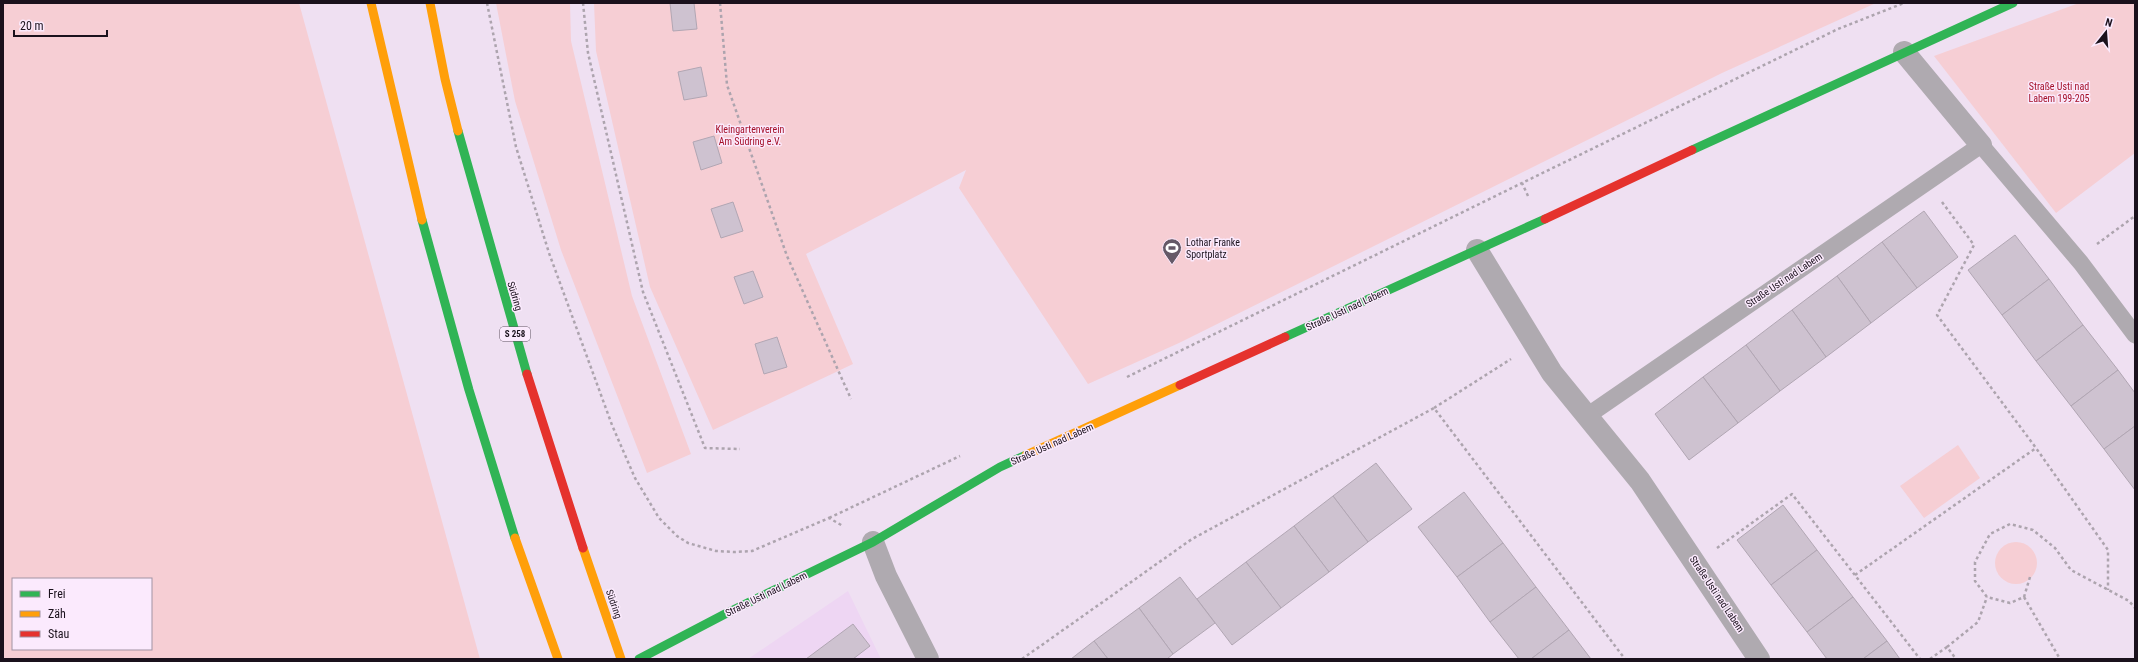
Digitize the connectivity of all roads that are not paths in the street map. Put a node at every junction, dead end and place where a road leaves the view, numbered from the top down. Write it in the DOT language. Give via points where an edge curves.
graph roads {
  1 [pos="371,3"];
  2 [pos="430,3"];
  3 [pos="2013,3"];
  4 [pos="1904,52"];
  5 [pos="1982,145"];
  6 [pos="1476,250"];
  7 [pos="2135,335"];
  8 [pos="1587,416"];
  9 [pos="873,542"];
  10 [pos="558,659"];
  11 [pos="621,659"];
  12 [pos="639,659"];
  13 [pos="928,659"];
  14 [pos="1759,659"];
  1 -- 10 [label="street" via="394,112 442,296 508,518"];
  2 -- 11 [label="street, Südring / S 258" via="450,102 500,285 567,502"];
  3 -- 4 [label="street, Straße Usti nad Labem"];
  4 -- 5 [label="street"];
  4 -- 6 [label="street, Straße Usti nad Labem"];
  5 -- 7 [label="lane"];
  5 -- 8 [label="lane, Straße Usti nad Labem"];
  6 -- 8 [label="street, Straße Usti nad Labem" via="1552,373"];
  6 -- 9 [label="street, Straße Usti nad Labem" via="1000,467"];
  8 -- 14 [label="street, Straße Usti nad Labem" via="1640,481"];
  9 -- 12 [label="street, Straße Usti nad Labem"];
  9 -- 13 [label="street" via="886,576"];
}
